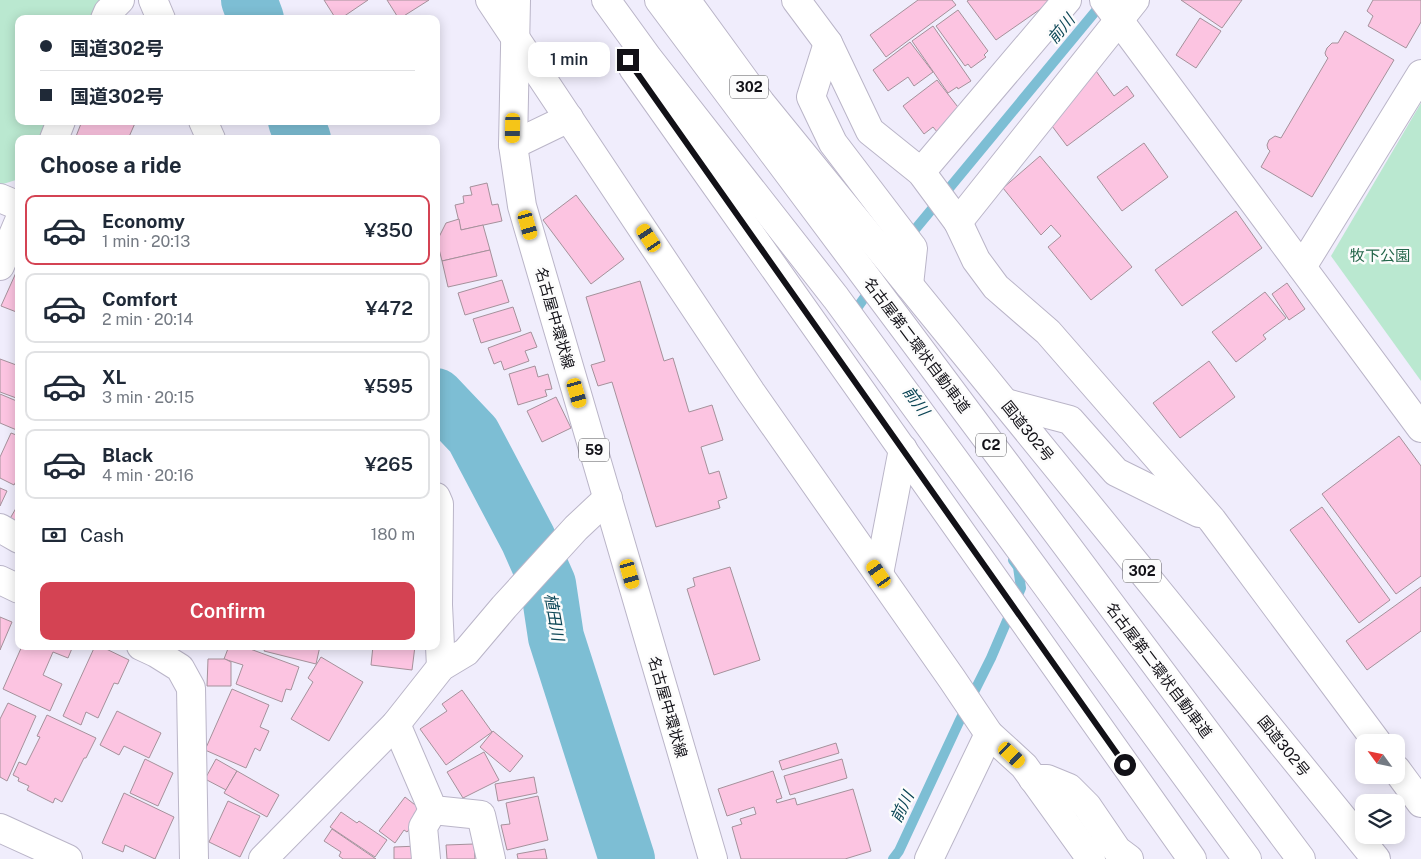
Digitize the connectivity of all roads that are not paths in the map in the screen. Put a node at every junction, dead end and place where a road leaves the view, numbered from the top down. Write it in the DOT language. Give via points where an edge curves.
graph roads {
  1 [pos="120,0"];
  2 [pos="153,0"];
  3 [pos="490,0"];
  4 [pos="516,0"];
  5 [pos="585,0"];
  6 [pos="606,0"];
  7 [pos="659,0"];
  8 [pos="686,0"];
  9 [pos="796,0"];
  10 [pos="1067,0"];
  11 [pos="1118,8"];
  12 [pos="107,15"];
  13 [pos="159,15"];
  14 [pos="681,32"];
  15 [pos="515,36"];
  16 [pos="828,43"];
  17 [pos="648,58"];
  18 [pos="1421,74"];
  19 [pos="569,118"];
  20 [pos="512,145"];
  21 [pos="924,176"];
  22 [pos="0,198"];
  23 [pos="15,204"];
  24 [pos="953,215"];
  25 [pos="15,230"];
  26 [pos="0,266"];
  27 [pos="1302,267"];
  28 [pos="908,284"];
  29 [pos="1006,404"];
  30 [pos="1421,428"];
  31 [pos="903,449"];
  32 [pos="608,498"];
  33 [pos="1212,520"];
  34 [pos="0,528"];
  35 [pos="15,537"];
  36 [pos="879,574"];
  37 [pos="0,580"];
  38 [pos="15,587"];
  39 [pos="150,650"];
  40 [pos="440,650"];
  41 [pos="441,667"];
  42 [pos="396,724"];
  43 [pos="989,734"];
  44 [pos="1371,734"];
  45 [pos="1033,779"];
  46 [pos="1405,781"];
  47 [pos="1421,803"];
  48 [pos="433,810"];
  49 [pos="0,828"];
  50 [pos="935,855"];
  51 [pos="68,859"];
  52 [pos="194,859"];
  53 [pos="263,859"];
  54 [pos="426,859"];
  55 [pos="491,859"];
  56 [pos="713,859"];
  57 [pos="1091,859"];
  58 [pos="1129,859"];
  59 [pos="1192,859"];
  60 [pos="1247,859"];
  61 [pos="1300,859"];
  62 [pos="1354,859"];
  63 [pos="1376,859"];
  1 -- 12 [label="main road"];
  2 -- 13 [label="main road"];
  3 -- 15 [label="main road"];
  4 -- 15 [label="main road, 名古屋中環状線 / 59"];
  5 -- 31 [label="main road"];
  6 -- 17 [label="main road, C2"];
  7 -- 14 [label="main road, 名古屋第二環状自動車道 / C2"];
  8 -- 28 [label="main road, 国道302号 / 302" via="761,103"];
  9 -- 16 [label="main road"];
  10 -- 21 [label="main road"];
  11 -- 24 [label="main road"];
  11 -- 27 [label="main road"];
  14 -- 61 [label="main road, 名古屋第二環状自動車道 / C2"];
  14 -- 62 [label="main road" via="1058,489"];
  15 -- 19 [label="main road"];
  15 -- 20 [label="main road, 名古屋中環状線 / 59"];
  16 -- 21 [label="main road" via="870,131"];
  16 -- 28 [label="main road" via="811,97 836,147 913,248"];
  17 -- 59 [label="main road"];
  17 -- 60 [label="main road, C2" via="836,298"];
  18 -- 27 [label="main road"];
  19 -- 20 [label="main road"];
  19 -- 36 [label="main road" via="751,392"];
  20 -- 32 [label="main road, 名古屋中環状線 / 59" via="522,206"];
  21 -- 24 [label="main road"];
  22 -- 23 [label="main road"];
  24 -- 33 [label="main road" via="976,260 996,287 1048,332"];
  25 -- 26 [label="main road"];
  27 -- 30 [label="main road"];
  28 -- 29 [label="main road, 国道302号 / 302"];
  29 -- 33 [label="main road" via="1070,420 1116,472"];
  29 -- 63 [label="main road, 国道302号 / 302"];
  31 -- 36 [label="main road"];
  31 -- 59 [label="main road"];
  32 -- 41 [label="main road" via="576,528 466,652"];
  32 -- 56 [label="main road, 名古屋中環状線 / 59"];
  33 -- 44 [label="main road"];
  34 -- 35 [label="main road"];
  36 -- 43 [label="main road"];
  37 -- 38 [label="main road"];
  39 -- 52 [label="main road" via="180,668 191,688"];
  40 -- 41 [label="main road"];
  41 -- 42 [label="main road"];
  42 -- 48 [label="main road"];
  42 -- 53 [label="main road"];
  43 -- 45 [label="main road" via="1024,766"];
  43 -- 50 [label="main road"];
  45 -- 57 [label="main road"];
  45 -- 58 [label="main road" via="1047,779 1069,788 1087,806 1117,850"];
  46 -- 47 [label="main road"];
  48 -- 54 [label="main road" via="423,827"];
  48 -- 55 [label="main road" via="481,815"];
  49 -- 51 [label="main road"];
}
